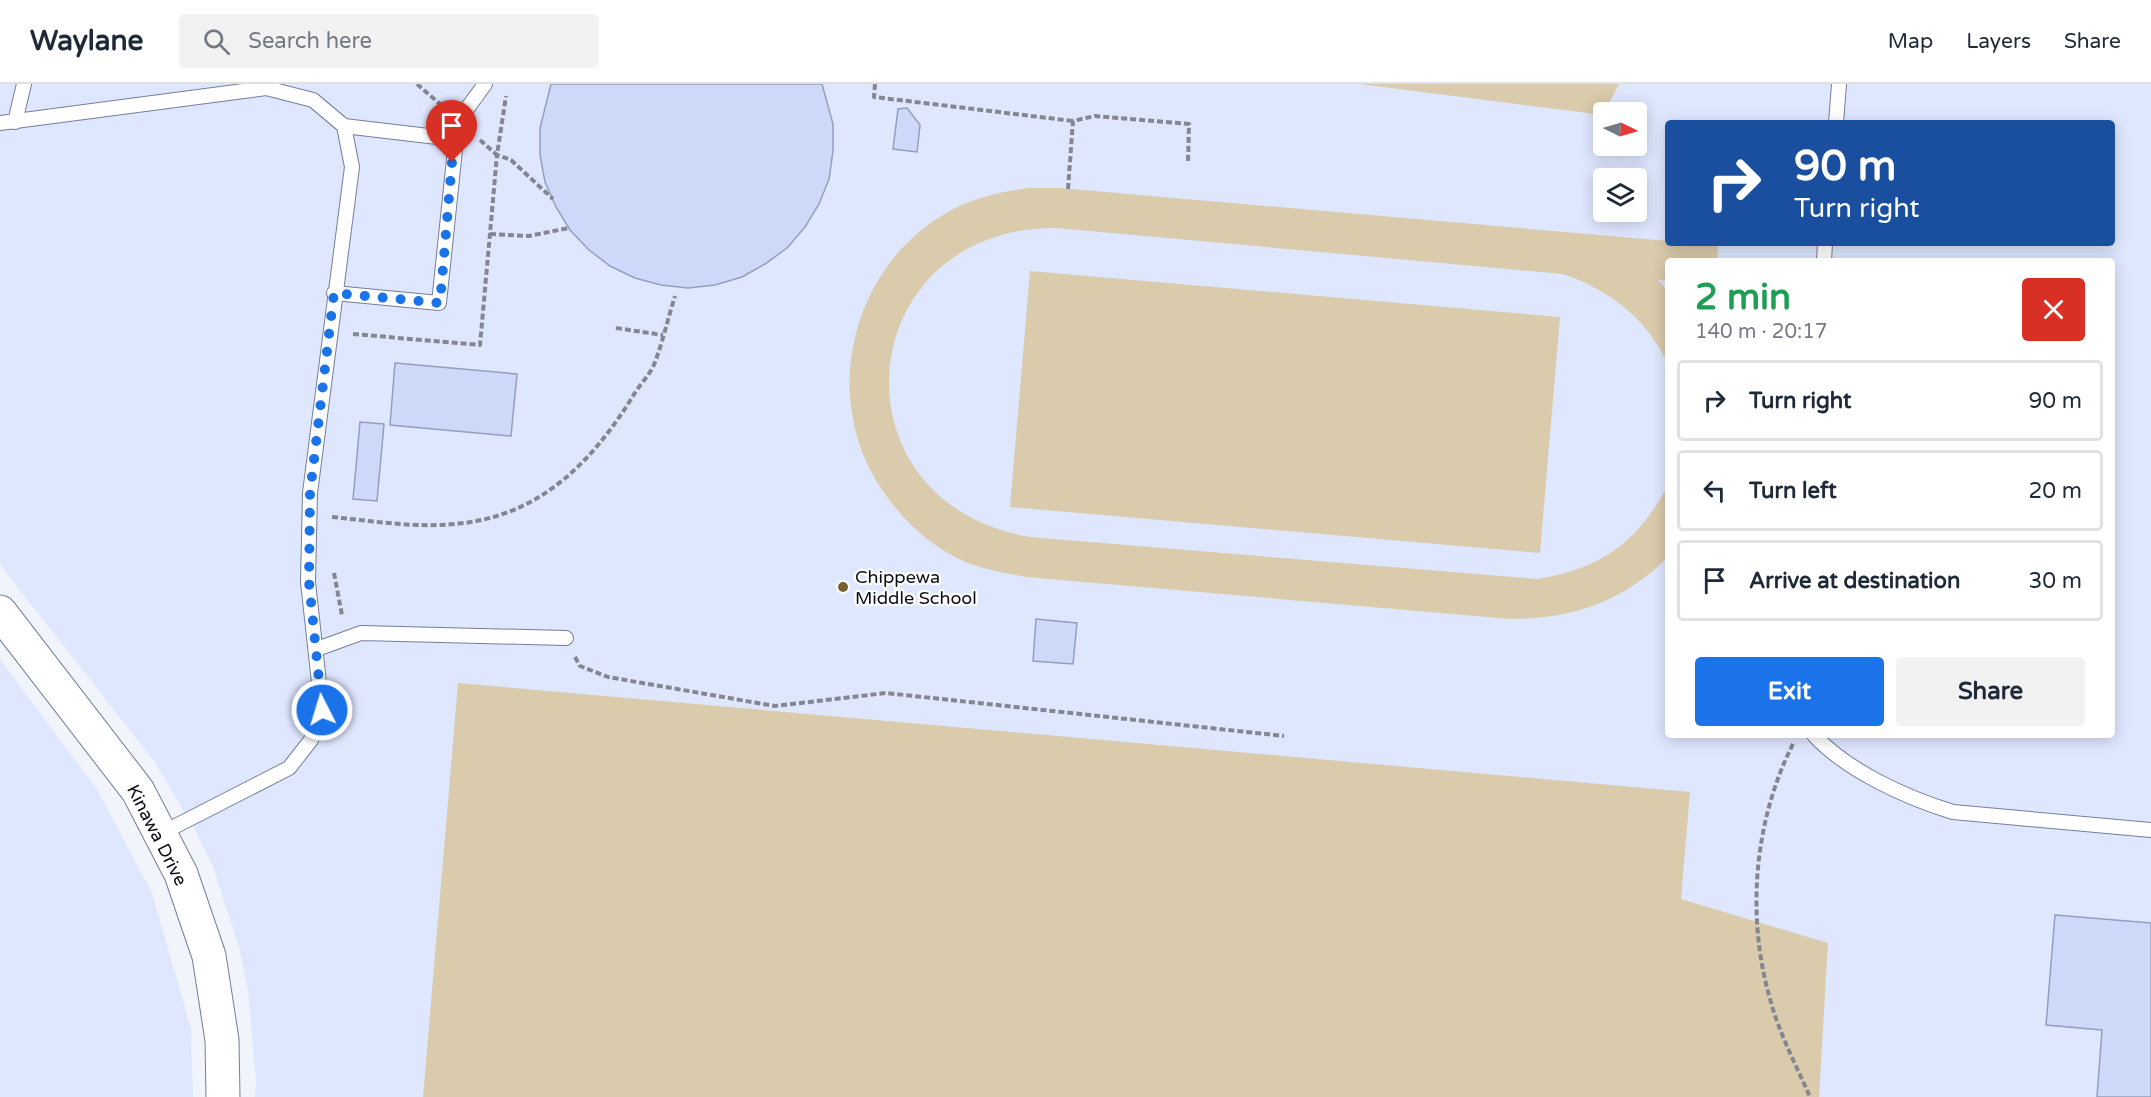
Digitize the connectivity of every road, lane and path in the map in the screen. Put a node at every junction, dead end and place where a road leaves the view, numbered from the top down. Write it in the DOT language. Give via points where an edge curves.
graph roads {
  1 [pos="24,84"];
  2 [pos="485,84"];
  3 [pos="875,84"];
  4 [pos="1839,84"];
  5 [pos="1836,120"];
  6 [pos="1073,121"];
  7 [pos="15,122"];
  8 [pos="0,123"];
  9 [pos="344,126"];
  10 [pos="454,139"];
  11 [pos="1188,163"];
  12 [pos="1068,189"];
  13 [pos="552,199"];
  14 [pos="569,228"];
  15 [pos="490,234"];
  16 [pos="334,293"];
  17 [pos="675,296"];
  18 [pos="616,328"];
  19 [pos="663,335"];
  20 [pos="348,341"];
  21 [pos="323,516"];
  22 [pos="0,612"];
  23 [pos="566,638"];
  24 [pos="317,649"];
  25 [pos="580,666"];
  26 [pos="1284,736"];
  27 [pos="1796,738"];
  28 [pos="1819,738"];
  29 [pos="2151,830"];
  30 [pos="160,834"];
  31 [pos="223,1097"];
  32 [pos="1810,1097"];
  1 -- 7 [label="lane"];
  2 -- 10 [label="lane" via="458,121"];
  3 -- 6 [label="path" via="874,97"];
  4 -- 5 [label="lane"];
  6 -- 11 [label="path" via="1095,116 1189,124"];
  6 -- 12 [label="path"];
  7 -- 8 [label="lane"];
  7 -- 9 [label="lane" via="266,88 313,100"];
  9 -- 10 [label="lane"];
  9 -- 16 [label="lane" via="352,167"];
  10 -- 16 [label="lane" via="440,303"];
  13 -- 15 [label="path" via="511,160 497,155"];
  14 -- 15 [label="path" via="529,236"];
  15 -- 20 [label="path" via="480,345 351,334"];
  16 -- 24 [label="lane" via="310,493 309,582"];
  17 -- 19 [label="path"];
  18 -- 19 [label="path"];
  19 -- 21 [label="path" via="654,364 624,410 568,478 543,497 508,514 458,524 423,526"];
  22 -- 30 [label="street, Kinawa Drive" via="138,791"];
  23 -- 24 [label="lane" via="361,633"];
  24 -- 30 [label="lane" via="322,710 311,740 290,768"];
  25 -- 26 [label="path" via="608,677 776,706 886,693"];
  27 -- 32 [label="path" via="1772,797 1762,837 1757,919 1770,999"];
  28 -- 29 [label="lane" via="1870,777 1953,812"];
  30 -- 31 [label="street, Kinawa Drive" via="181,874 209,956 222,1040"];
}
